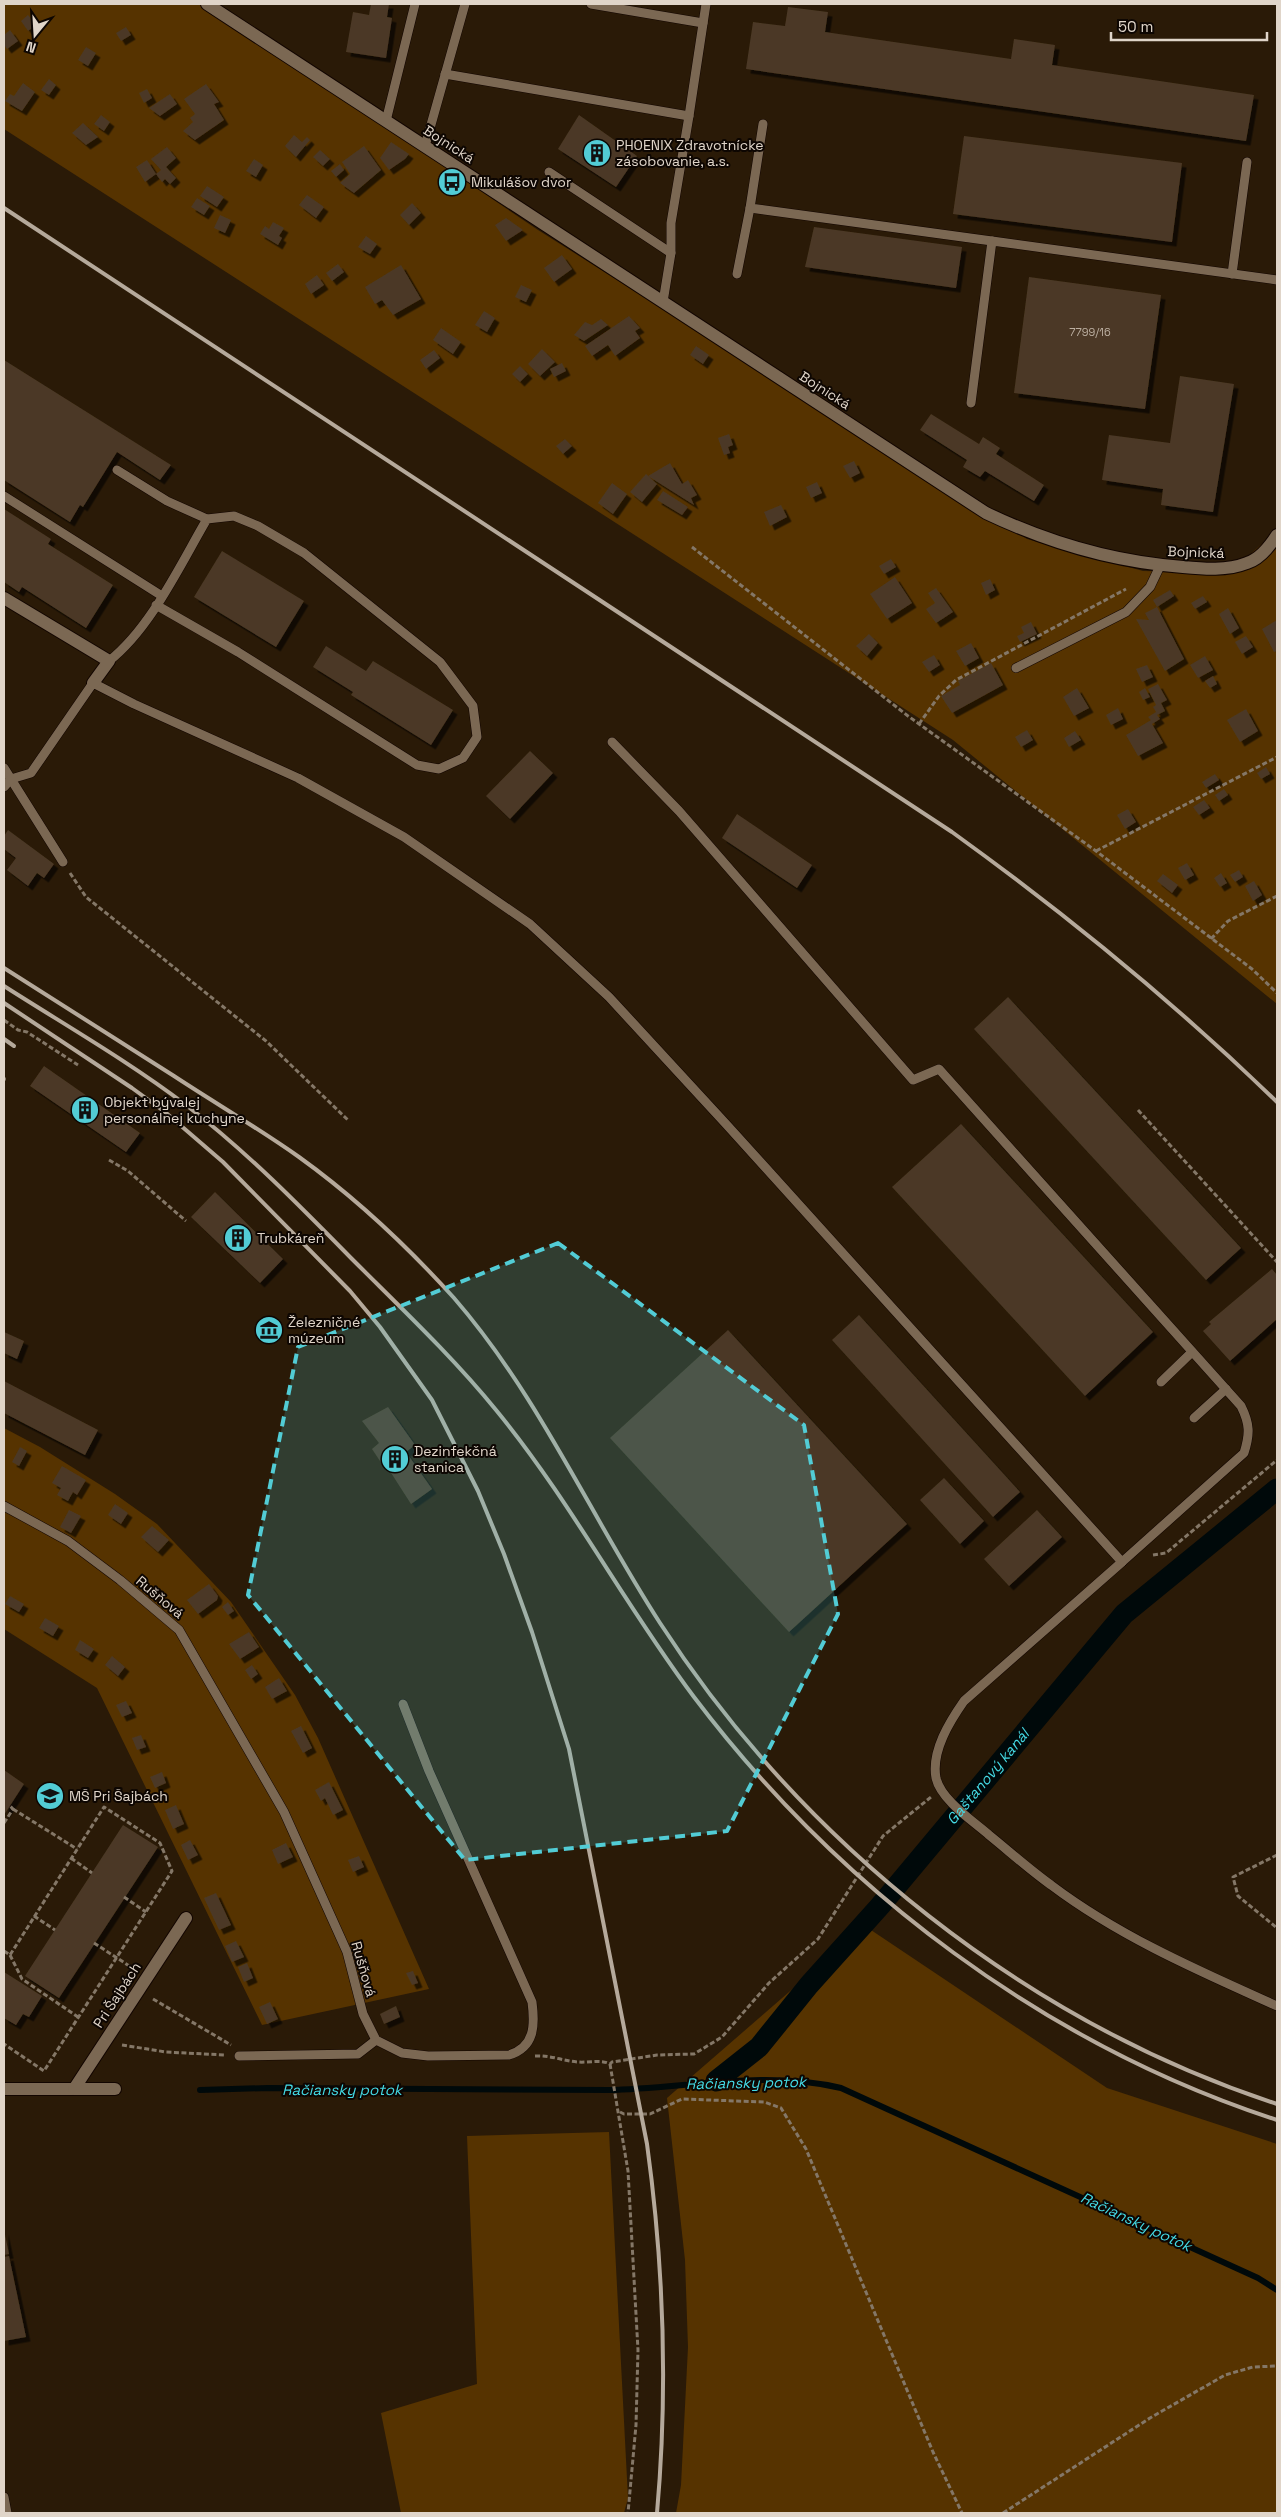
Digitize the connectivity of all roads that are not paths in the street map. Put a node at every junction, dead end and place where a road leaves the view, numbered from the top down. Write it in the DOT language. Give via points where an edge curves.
graph roads {
  1 [pos="207,4"];
  2 [pos="415,4"];
  3 [pos="465,4"];
  4 [pos="591,4"];
  5 [pos="706,4"];
  6 [pos="703,23"];
  7 [pos="446,74"];
  8 [pos="689,116"];
  9 [pos="386,121"];
  10 [pos="763,124"];
  11 [pos="425,146"];
  12 [pos="1247,162"];
  13 [pos="549,172"];
  14 [pos="750,208"];
  15 [pos="992,241"];
  16 [pos="671,252"];
  17 [pos="737,274"];
  18 [pos="1232,274"];
  19 [pos="1277,280"];
  20 [pos="663,302"];
  21 [pos="971,403"];
  22 [pos="117,470"];
  23 [pos="4,496"];
  24 [pos="206,519"];
  25 [pos="1277,535"];
  26 [pos="1160,566"];
  27 [pos="162,596"];
  28 [pos="4,598"];
  29 [pos="156,605"];
  30 [pos="109,662"];
  31 [pos="1016,668"];
  32 [pos="93,682"];
  33 [pos="612,742"];
  34 [pos="4,768"];
  35 [pos="10,779"];
  36 [pos="4,787"];
  37 [pos="63,862"];
  38 [pos="1192,1352"];
  39 [pos="1161,1382"];
  40 [pos="1226,1389"];
  41 [pos="1194,1418"];
  42 [pos="4,1506"];
  43 [pos="1125,1560"];
  44 [pos="403,1704"];
  45 [pos="186,1918"];
  46 [pos="1277,2006"];
  47 [pos="376,2040"];
  48 [pos="239,2056"];
  49 [pos="4,2089"];
  50 [pos="74,2089"];
  51 [pos="115,2089"];
  52 [pos="4,2497"];
  53 [pos="6,2513"];
  1 -- 9 [label="street, Bojnická"];
  2 -- 9 [label="lane"];
  3 -- 7 [label="lane"];
  4 -- 6 [label="lane"];
  5 -- 6 [label="lane"];
  6 -- 8 [label="lane"];
  7 -- 8 [label="lane"];
  7 -- 11 [label="lane"];
  8 -- 16 [label="lane" via="671,223"];
  9 -- 11 [label="street, Bojnická"];
  10 -- 14 [label="lane"];
  11 -- 20 [label="street, Bojnická"];
  12 -- 18 [label="lane"];
  13 -- 16 [label="lane"];
  14 -- 15 [label="lane"];
  14 -- 17 [label="lane"];
  15 -- 18 [label="lane"];
  15 -- 21 [label="lane"];
  16 -- 20 [label="lane"];
  18 -- 19 [label="lane"];
  20 -- 26 [label="street, Bojnická" via="986,513 1029,533 1076,549"];
  22 -- 24 [label="lane" via="167,501"];
  23 -- 27 [label="lane"];
  24 -- 27 [label="lane"];
  24 -- 29 [label="lane" via="234,516 258,526 312,559 440,662 473,706 477,737 463,758 439,770 417,765 238,652"];
  25 -- 26 [label="street, Bojnická" via="1250,563 1223,569"];
  26 -- 31 [label="lane" via="1150,587 1126,612"];
  27 -- 29 [label="lane"];
  28 -- 30 [label="street"];
  29 -- 30 [label="lane" via="124,649"];
  30 -- 32 [label="street"];
  32 -- 35 [label="lane" via="31,773"];
  32 -- 43 [label="lane" via="134,704 298,778 404,837 530,924 609,997"];
  33 -- 38 [label="lane" via="679,811 913,1080 939,1069"];
  34 -- 35 [label="lane"];
  35 -- 36 [label="lane"];
  35 -- 37 [label="lane"];
  38 -- 39 [label="lane"];
  38 -- 40 [label="lane"];
  40 -- 41 [label="lane"];
  40 -- 43 [label="lane" via="1241,1406 1249,1422 1250,1435 1244,1453"];
  42 -- 47 [label="lane, Rušňová" via="68,1541 179,1630 284,1812 347,1952 362,2014"];
  43 -- 46 [label="lane" via="964,1701 951,1719 937,1758 936,1778 950,1802 1051,1886 1114,1927 1179,1962"];
  44 -- 47 [label="lane" via="429,1771 532,2002 534,2032 518,2052 503,2056 402,2053"];
  45 -- 50 [label="street, Pri Šajbách"];
  47 -- 48 [label="lane" via="358,2054"];
  49 -- 50 [label="street"];
  50 -- 51 [label="street"];
  52 -- 53 [label="lane"];
}
